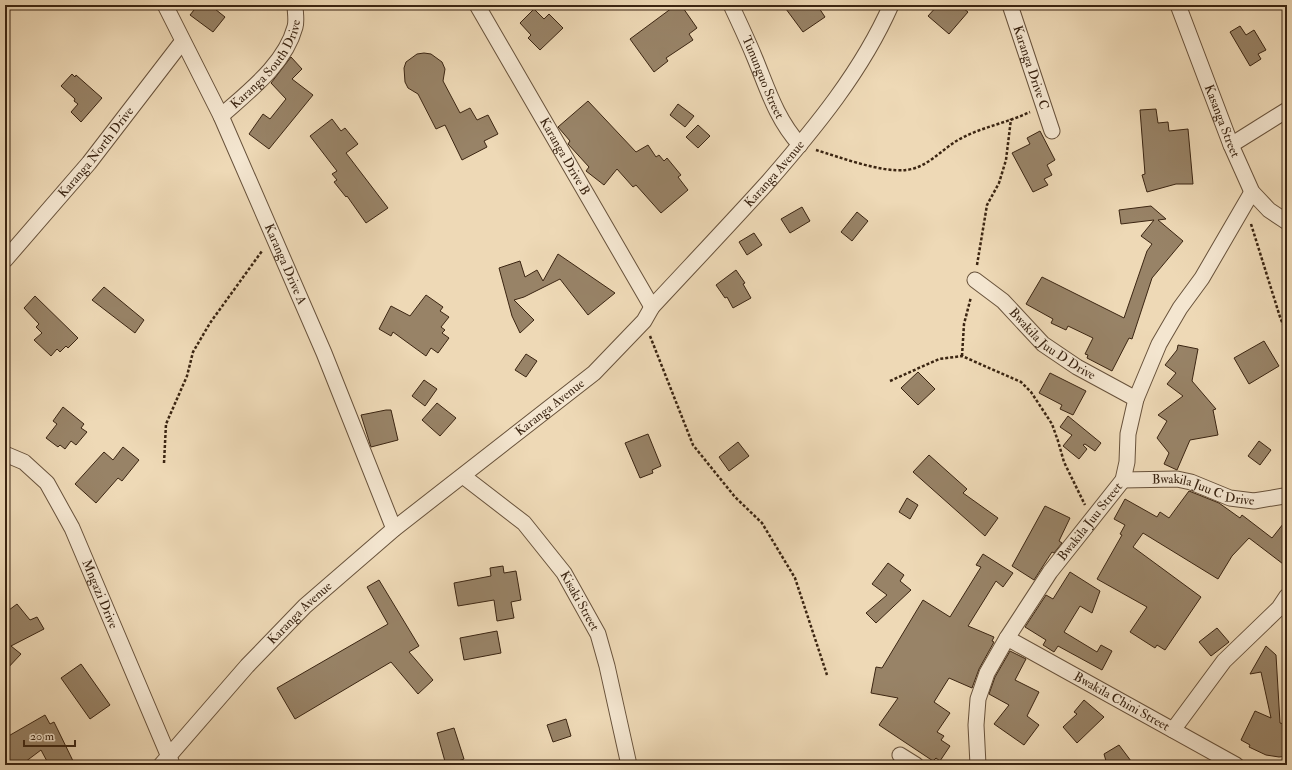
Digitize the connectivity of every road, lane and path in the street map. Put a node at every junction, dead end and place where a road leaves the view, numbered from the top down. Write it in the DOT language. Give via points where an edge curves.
graph roads {
  1 [pos="165,5"];
  2 [pos="295,5"];
  3 [pos="477,5"];
  4 [pos="731,5"];
  5 [pos="891,5"];
  6 [pos="1010,5"];
  7 [pos="1178,5"];
  8 [pos="182,42"];
  9 [pos="1044,105"];
  10 [pos="1287,110"];
  11 [pos="221,116"];
  12 [pos="1011,119"];
  13 [pos="1052,131"];
  14 [pos="800,145"];
  15 [pos="1231,145"];
  16 [pos="1249,198"];
  17 [pos="1287,222"];
  18 [pos="273,236"];
  19 [pos="5,260"];
  20 [pos="975,280"];
  21 [pos="652,307"];
  22 [pos="644,321"];
  23 [pos="1287,334"];
  24 [pos="962,356"];
  25 [pos="890,381"];
  26 [pos="1136,399"];
  27 [pos="5,454"];
  28 [pos="164,463"];
  29 [pos="463,476"];
  30 [pos="1122,480"];
  31 [pos="1284,496"];
  32 [pos="1091,520"];
  33 [pos="394,529"];
  34 [pos="1284,605"];
  35 [pos="1006,638"];
  36 [pos="827,675"];
  37 [pos="1173,730"];
  38 [pos="900,755"];
  39 [pos="167,762"];
  40 [pos="1223,762"];
  41 [pos="629,765"];
  42 [pos="916,765"];
  43 [pos="978,765"];
  44 [pos="1236,765"];
  1 -- 8 [label="street, Karanga Drive A"];
  2 -- 11 [label="street, Karanga South Drive" via="296,25 284,52 256,84"];
  3 -- 21 [label="street, Karanga Drive B"];
  4 -- 14 [label="street, Tununguo Street" via="774,106"];
  5 -- 14 [label="street, Karanga Avenue" via="839,95"];
  6 -- 9 [label="street, Karanga Drive C"];
  7 -- 15 [label="street, Kasanga Street"];
  8 -- 11 [label="street, Karanga Drive A"];
  8 -- 19 [label="street, Karanga North Drive" via="89,163"];
  9 -- 12 [label="path"];
  9 -- 13 [label="street, Karanga Drive C"];
  10 -- 15 [label="street"];
  11 -- 18 [label="street, Karanga Drive A"];
  12 -- 14 [label="path" via="980,129 958,140 918,167 905,170 885,168"];
  12 -- 20 [label="path" via="1006,160 999,184 987,205"];
  14 -- 21 [label="street, Karanga Avenue"];
  15 -- 16 [label="street, Kasanga Street"];
  16 -- 17 [label="street, Kasanga Street"];
  16 -- 23 [label="path" via="1280,317"];
  16 -- 26 [label="street, Bwakila Juu Street" via="1159,344"];
  18 -- 28 [label="path" via="196,346 187,376 166,424"];
  18 -- 33 [label="street, Karanga Drive A" via="324,353"];
  20 -- 24 [label="path" via="964,324"];
  20 -- 26 [label="street, Bwakila Juu D Drive" via="1003,301 1043,344 1077,367"];
  21 -- 22 [label="street, Karanga Avenue"];
  22 -- 29 [label="street, Karanga Avenue" via="594,374"];
  22 -- 36 [label="path" via="693,445 735,497 762,524 795,578"];
  24 -- 25 [label="path" via="939,359"];
  24 -- 32 [label="path" via="1022,382 1031,392 1052,424 1064,462"];
  26 -- 30 [label="street, Bwakila Juu Street"];
  27 -- 39 [label="street, Mngazi Drive" via="24,462 47,483 72,528"];
  29 -- 33 [label="street, Karanga Avenue"];
  29 -- 41 [label="street, Kisaki Street" via="524,523 564,573 598,634"];
  30 -- 31 [label="street, Bwakila Juu C Drive" via="1177,479 1230,498 1254,500"];
  30 -- 32 [label="street, Bwakila Juu Street"];
  32 -- 35 [label="street, Bwakila Juu Street" via="1050,572"];
  33 -- 39 [label="street, Karanga Avenue" via="305,606 247,666"];
  34 -- 37 [label="street" via="1224,661"];
  35 -- 37 [label="street, Bwakila Chini Street"];
  35 -- 43 [label="street, Bwakila Juu Street" via="987,672 978,699"];
  37 -- 40 [label="street, Bwakila Chini Street"];
  38 -- 42 [label="street"];
  40 -- 44 [label="street, Bwakila Chini Street"];
}
